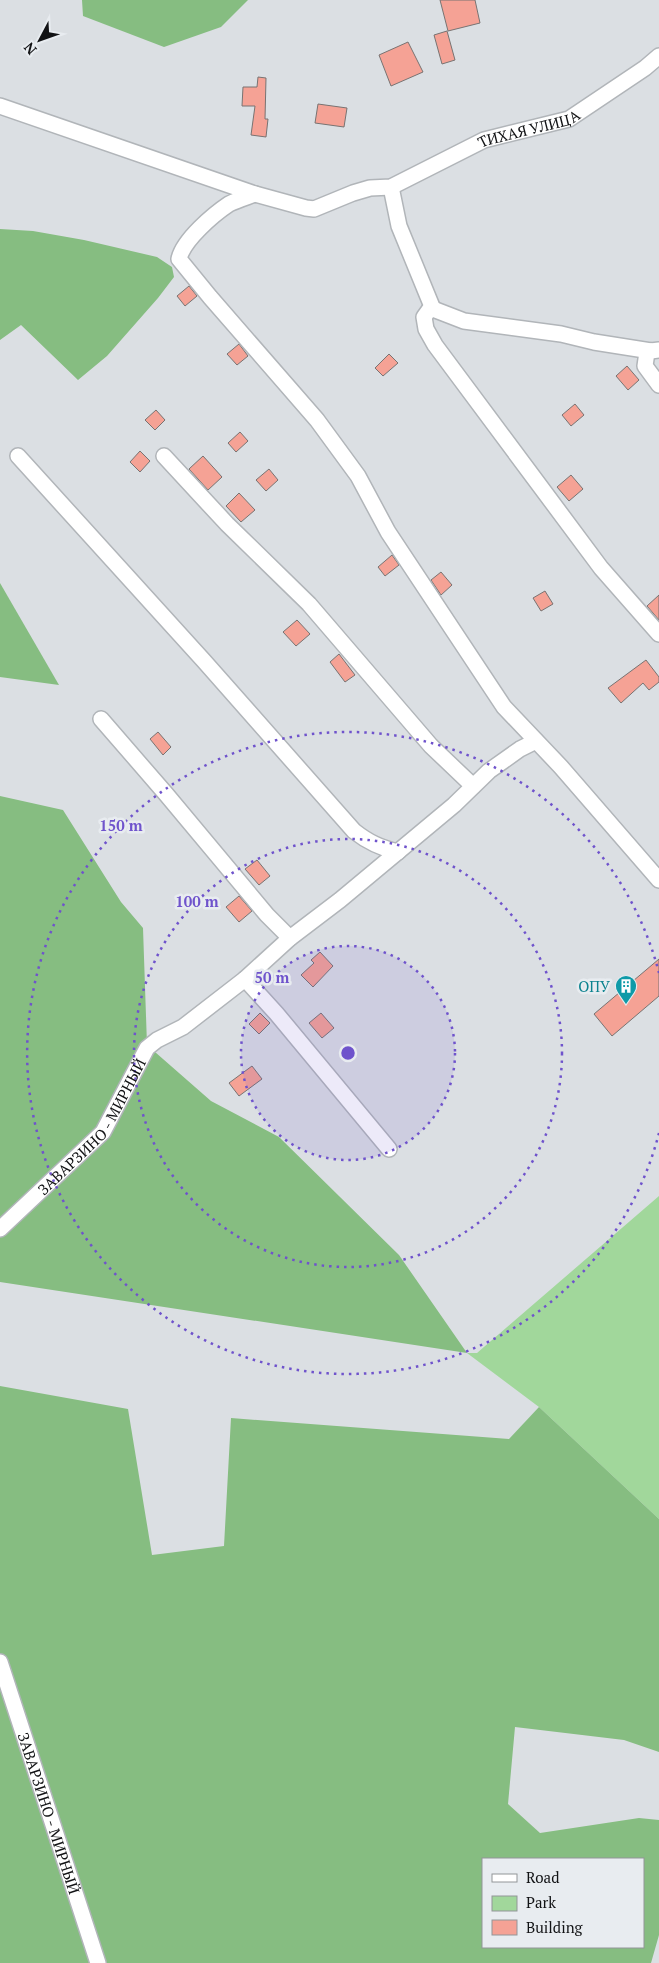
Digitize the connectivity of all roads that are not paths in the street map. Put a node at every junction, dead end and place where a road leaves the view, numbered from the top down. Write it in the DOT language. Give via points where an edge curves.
graph roads {
  1 [pos="659,56"];
  2 [pos="0,106"];
  3 [pos="391,187"];
  4 [pos="255,194"];
  5 [pos="433,309"];
  6 [pos="655,351"];
  7 [pos="659,385"];
  8 [pos="18,456"];
  9 [pos="164,456"];
  10 [pos="659,634"];
  11 [pos="101,718"];
  12 [pos="536,741"];
  13 [pos="473,786"];
  14 [pos="398,852"];
  15 [pos="659,880"];
  16 [pos="290,938"];
  17 [pos="245,979"];
  18 [pos="389,1149"];
  19 [pos="0,1230"];
  20 [pos="0,1662"];
  21 [pos="98,1963"];
  1 -- 3 [label="street, ТИХАЯ УЛИЦА" via="569,119 484,140"];
  2 -- 4 [label="street"];
  3 -- 4 [label="street" via="370,188 314,209"];
  3 -- 5 [label="street" via="399,226"];
  4 -- 12 [label="street" via="230,204 209,220 181,251 179,259 317,420 358,476 419,582 504,707"];
  5 -- 6 [label="street" via="464,321"];
  5 -- 10 [label="street" via="426,313 424,321 435,345 601,568"];
  6 -- 7 [label="street" via="646,352 645,366"];
  8 -- 14 [label="street" via="354,831 380,848"];
  9 -- 13 [label="street" via="227,524 309,604 431,746"];
  11 -- 16 [label="street"];
  12 -- 13 [label="street, ЗАВАРЗИНО - МИРНЫЙ" via="488,771"];
  12 -- 15 [label="street"];
  13 -- 14 [label="street, ЗАВАРЗИНО - МИРНЫЙ"];
  14 -- 16 [label="street, ЗАВАРЗИНО - МИРНЫЙ"];
  16 -- 17 [label="street, ЗАВАРЗИНО - МИРНЫЙ"];
  17 -- 18 [label="street"];
  17 -- 19 [label="street, ЗАВАРЗИНО - МИРНЫЙ" via="183,1027 147,1048 103,1132"];
  20 -- 21 [label="street, ЗАВАРЗИНО - МИРНЫЙ"];
}
